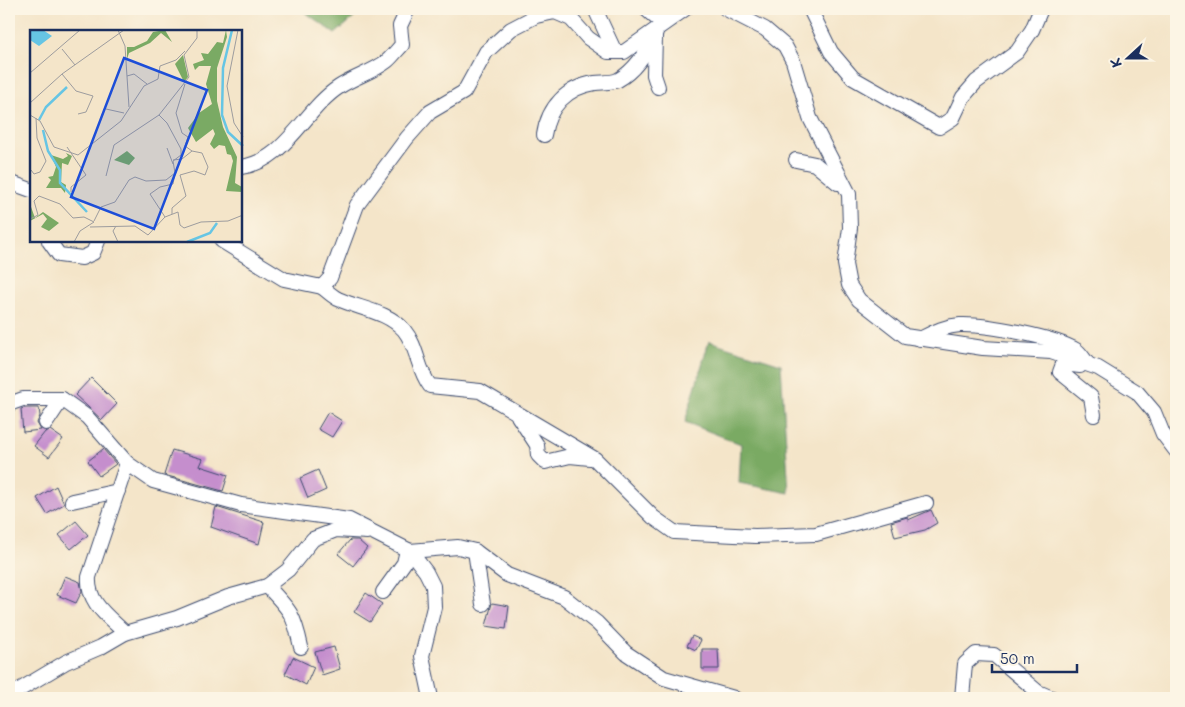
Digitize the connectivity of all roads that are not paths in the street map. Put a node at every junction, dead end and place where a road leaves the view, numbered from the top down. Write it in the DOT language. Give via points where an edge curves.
graph roads {
  1 [pos="408,9"];
  2 [pos="595,9"];
  3 [pos="646,9"];
  4 [pos="685,9"];
  5 [pos="726,9"];
  6 [pos="810,9"];
  7 [pos="1041,9"];
  8 [pos="660,27"];
  9 [pos="615,52"];
  10 [pos="658,87"];
  11 [pos="544,134"];
  12 [pos="796,160"];
  13 [pos="242,167"];
  14 [pos="849,194"];
  15 [pos="51,242"];
  16 [pos="98,242"];
  17 [pos="224,242"];
  18 [pos="322,287"];
  19 [pos="920,339"];
  20 [pos="1093,366"];
  21 [pos="62,399"];
  22 [pos="9,404"];
  23 [pos="511,408"];
  24 [pos="1094,415"];
  25 [pos="46,423"];
  26 [pos="1176,451"];
  27 [pos="595,459"];
  28 [pos="128,463"];
  29 [pos="118,491"];
  30 [pos="72,500"];
  31 [pos="926,503"];
  32 [pos="375,533"];
  33 [pos="408,551"];
  34 [pos="475,551"];
  35 [pos="267,586"];
  36 [pos="383,592"];
  37 [pos="483,604"];
  38 [pos="125,633"];
  39 [pos="301,647"];
  40 [pos="9,696"];
  41 [pos="431,698"];
  42 [pos="734,698"];
  43 [pos="962,698"];
  44 [pos="1052,698"];
  1 -- 13 [label="street" via="400,26 402,45 387,61 339,87 286,142 255,165"];
  2 -- 9 [label="street"];
  3 -- 8 [label="street"];
  4 -- 8 [label="street"];
  5 -- 14 [label="street" via="765,29 785,46 793,61 810,118"];
  6 -- 7 [label="street" via="831,52 853,78 939,127 953,118 976,82 1017,52"];
  8 -- 9 [label="street" via="624,52"];
  8 -- 10 [label="street" via="654,75"];
  8 -- 11 [label="street" via="649,48 616,81 577,87 566,94 546,122"];
  9 -- 18 [label="street" via="608,52 588,38 571,19 555,12 536,16 511,29 486,52 464,92 430,112 356,205 330,278"];
  12 -- 14 [label="street" via="815,164"];
  14 -- 19 [label="street" via="850,228 845,264 849,285 859,300 904,336"];
  15 -- 16 [label="street" via="59,255 82,258 93,253"];
  17 -- 18 [label="street" via="284,278"];
  18 -- 23 [label="street" via="336,298 369,308 403,330 416,350 422,376 430,386 480,391"];
  19 -- 20 [label="street" via="982,348 1051,352"];
  19 -- 20 [label="street" via="942,328 980,326 1060,342 1077,351"];
  20 -- 24 [label="street" via="1063,364 1060,372 1090,396"];
  20 -- 26 [label="street" via="1137,392 1154,412 1163,434"];
  21 -- 22 [label="street" via="24,399"];
  21 -- 25 [label="street"];
  21 -- 28 [label="street" via="87,416"];
  23 -- 27 [label="street"];
  23 -- 27 [label="street" via="525,424 537,445 538,455 545,462 570,456"];
  27 -- 31 [label="street" via="653,517 674,532 755,536 816,534"];
  28 -- 29 [label="street"];
  28 -- 32 [label="street" via="153,481 241,505 349,520"];
  29 -- 30 [label="street"];
  29 -- 38 [label="street" via="88,577 88,591 98,607"];
  32 -- 33 [label="street"];
  32 -- 35 [label="street" via="336,530 313,539 288,570"];
  33 -- 34 [label="street" via="458,547"];
  33 -- 36 [label="street" via="404,564"];
  33 -- 41 [label="street" via="433,586 434,607 422,656"];
  34 -- 37 [label="street"];
  34 -- 42 [label="street" via="507,575 564,597 597,623 626,654 664,678"];
  35 -- 38 [label="street"];
  35 -- 39 [label="street" via="290,610"];
  38 -- 40 [label="street" via="66,662"];
  43 -- 44 [label="street" via="965,664 976,654 994,655 1038,692"];
}
